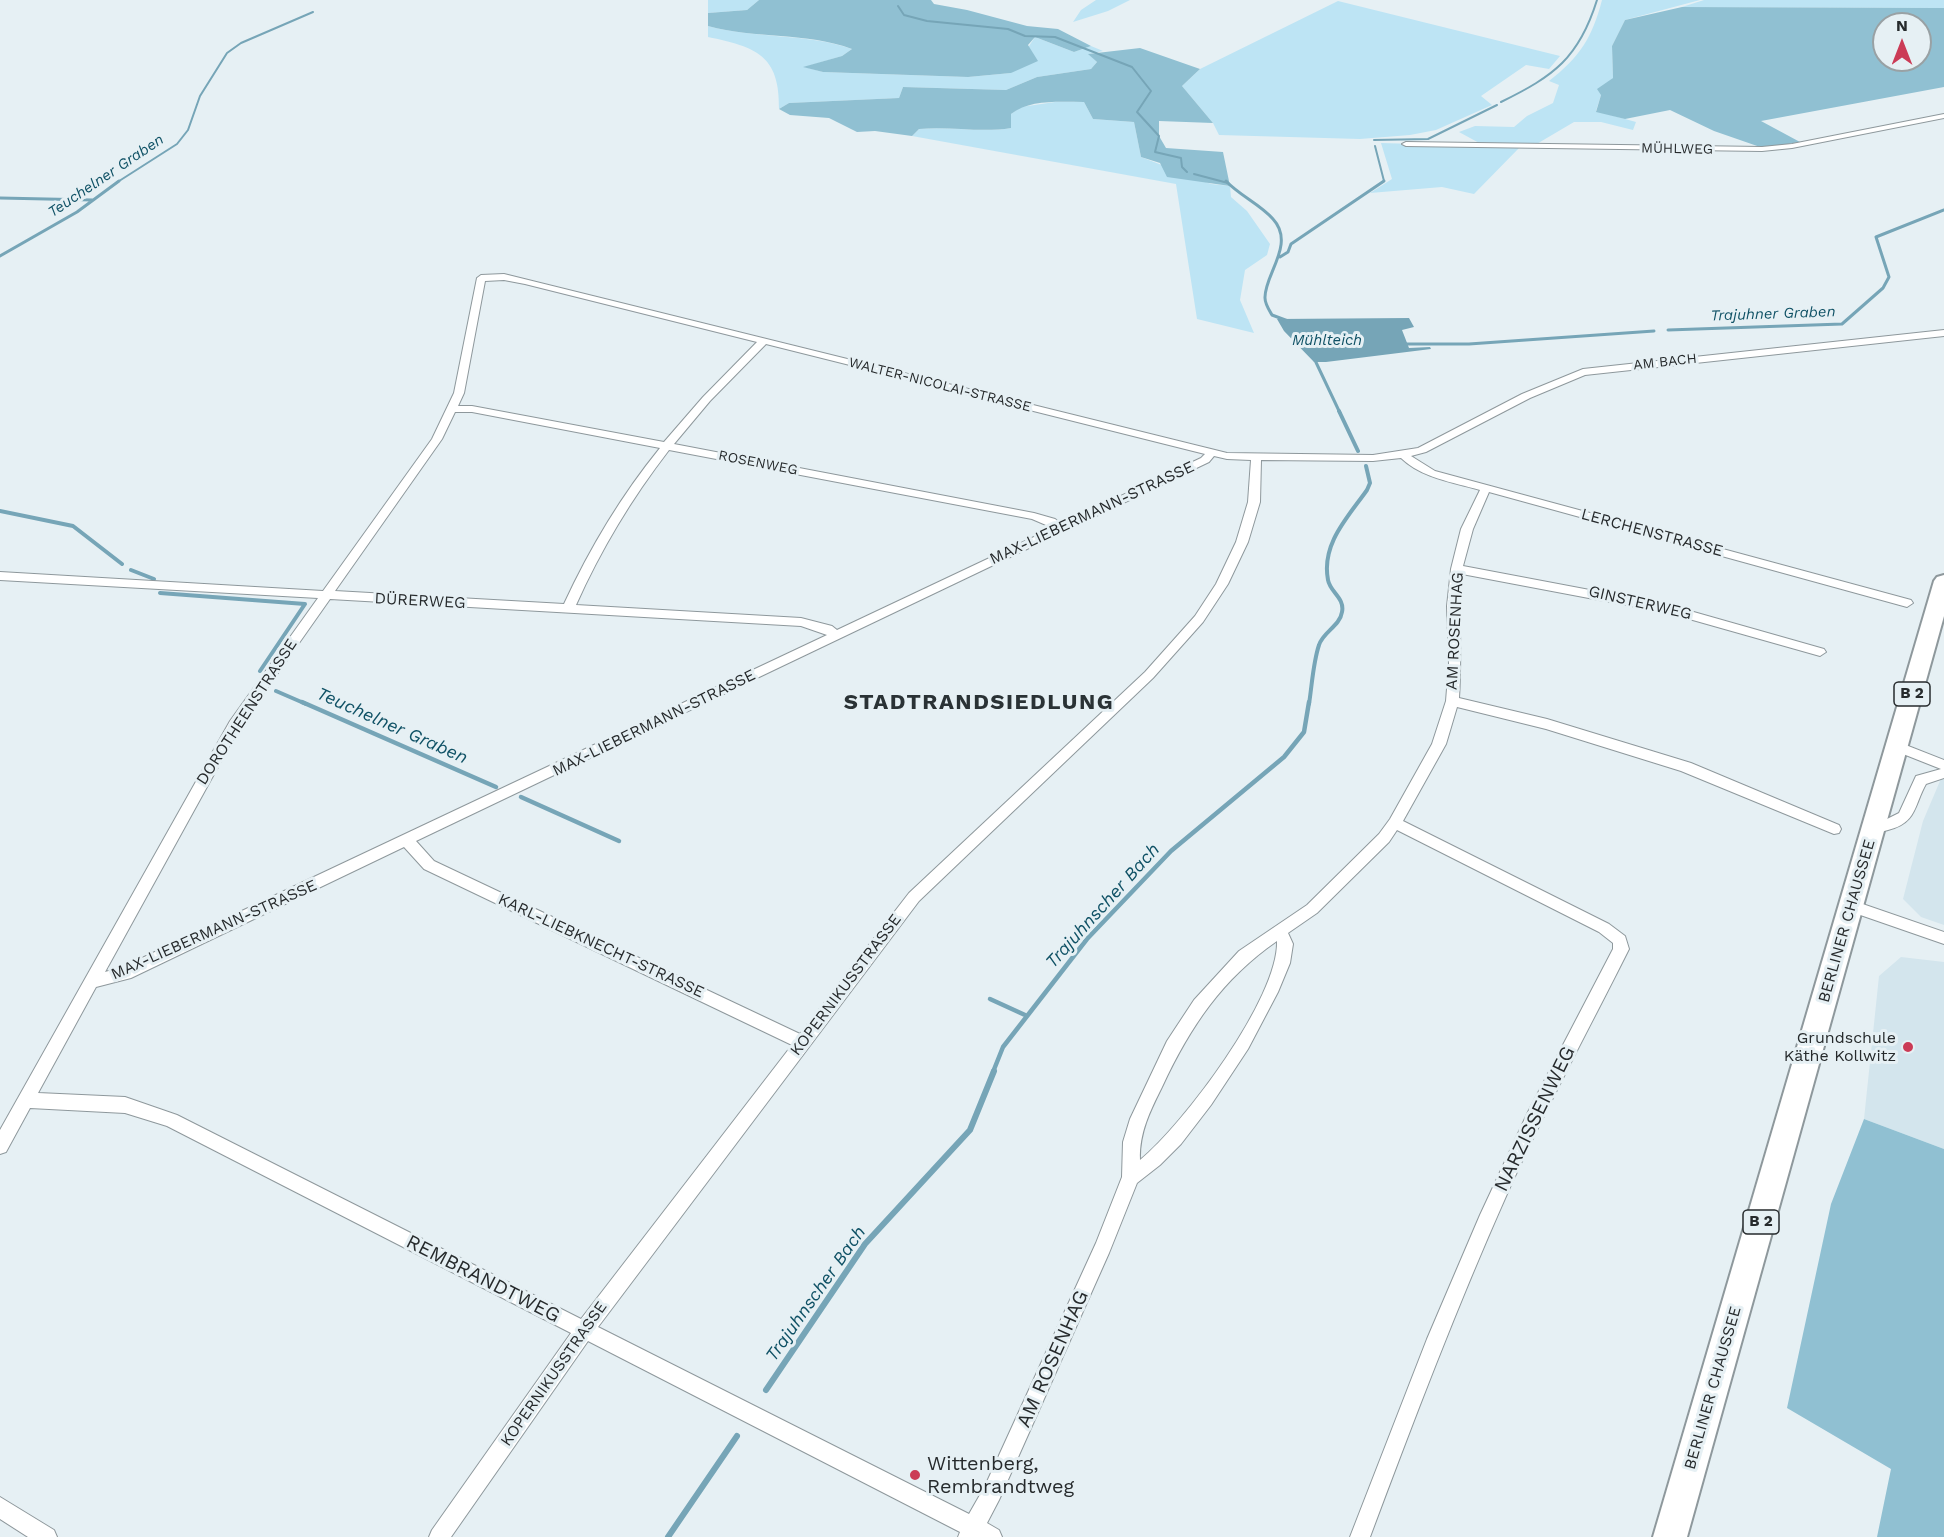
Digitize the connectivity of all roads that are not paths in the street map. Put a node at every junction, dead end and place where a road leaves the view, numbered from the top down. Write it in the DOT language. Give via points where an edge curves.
graph roads {
  1 [pos="1944,116"];
  2 [pos="1406,144"];
  3 [pos="481,278"];
  4 [pos="1944,333"];
  5 [pos="764,340"];
  6 [pos="452,409"];
  7 [pos="668,446"];
  8 [pos="1211,453"];
  9 [pos="1403,455"];
  10 [pos="1256,456"];
  11 [pos="1486,488"];
  12 [pos="1061,528"];
  13 [pos="1457,568"];
  14 [pos="0,576"];
  15 [pos="1944,581"];
  16 [pos="323,596"];
  17 [pos="1907,603"];
  18 [pos="568,610"];
  19 [pos="836,636"];
  20 [pos="1820,652"];
  21 [pos="1452,701"];
  22 [pos="1898,747"];
  23 [pos="1944,765"];
  24 [pos="1944,773"];
  25 [pos="1395,823"];
  26 [pos="1874,827"];
  27 [pos="1834,829"];
  28 [pos="407,842"];
  29 [pos="1851,906"];
  30 [pos="1280,932"];
  31 [pos="1944,938"];
  32 [pos="92,982"];
  33 [pos="802,1042"];
  34 [pos="25,1100"];
  35 [pos="0,1146"];
  36 [pos="1131,1177"];
  37 [pos="584,1330"];
  38 [pos="0,1507"];
  39 [pos="971,1532"];
  40 [pos="47,1537"];
  41 [pos="439,1537"];
  42 [pos="992,1537"];
  43 [pos="1360,1537"];
  44 [pos="1670,1537"];
  1 -- 2 [label="street, MÜHLWEG" via="1762,149"];
  3 -- 5 [label="street, WALTER-NICOLAI-STRASSE" via="525,281"];
  3 -- 6 [label="street, DOROTHEENSTRASSE"];
  4 -- 9 [label="street, AM BACH" via="1583,372 1526,396 1422,450"];
  5 -- 7 [label="street"];
  5 -- 8 [label="street, WALTER-NICOLAI-STRASSE"];
  6 -- 7 [label="street, ROSENWEG" via="472,409"];
  6 -- 16 [label="street, DOROTHEENSTRASSE" via="426,456"];
  7 -- 12 [label="street, ROSENWEG" via="1034,516"];
  7 -- 18 [label="street" via="628,500"];
  8 -- 10 [label="street, WALTER-NICOLAI-STRASSE"];
  8 -- 12 [label="street, MAX-LIEBERMANN-STRASSE" via="1205,460"];
  9 -- 10 [label="street, WALTER-NICOLAI-STRASSE"];
  9 -- 11 [label="street, LERCHENSTRASSE" via="1431,473"];
  10 -- 33 [label="street, KOPERNIKUSSTRASSE" via="1254,502 1242,542 1222,584 1199,619 1149,675 914,897"];
  11 -- 13 [label="street, AM ROSENHAG" via="1467,529"];
  11 -- 17 [label="street, LERCHENSTRASSE"];
  12 -- 19 [label="street, MAX-LIEBERMANN-STRASSE"];
  13 -- 20 [label="street, GINSTERWEG" via="1669,609"];
  13 -- 21 [label="street, AM ROSENHAG"];
  14 -- 16 [label="street, DÜRERWEG"];
  15 -- 22 [label="main road, BERLINER CHAUSSEE / B 2"];
  16 -- 18 [label="street, DÜRERWEG"];
  16 -- 32 [label="street, DOROTHEENSTRASSE" via="214,759"];
  18 -- 19 [label="street, DÜRERWEG" via="801,622 828,629"];
  19 -- 28 [label="street, MAX-LIEBERMANN-STRASSE"];
  21 -- 25 [label="street, AM ROSENHAG" via="1439,744"];
  21 -- 27 [label="street" via="1547,724 1686,767"];
  22 -- 23 [label="street"];
  22 -- 26 [label="main road, BERLINER CHAUSSEE / B 2"];
  24 -- 26 [label="street" via="1921,780 1903,818"];
  25 -- 30 [label="street, AM ROSENHAG" via="1342,882"];
  25 -- 43 [label="street, NARZISSENWEG" via="1604,928 1620,940 1621,949 1543,1098 1486,1220"];
  26 -- 29 [label="main road, BERLINER CHAUSSEE / B 2"];
  28 -- 32 [label="street, MAX-LIEBERMANN-STRASSE" via="126,973"];
  28 -- 33 [label="street, KARL-LIEBKNECHT-STRASSE" via="429,865"];
  29 -- 31 [label="street"];
  29 -- 44 [label="main road, BERLINER CHAUSSEE / B 2"];
  30 -- 36 [label="street, AM ROSENHAG" via="1285,942 1284,953 1266,1001 1248,1034 1174,1139"];
  30 -- 36 [label="street, AM ROSENHAG" via="1244,956 1179,1035 1138,1119 1131,1142"];
  32 -- 34 [label="street, DOROTHEENSTRASSE"];
  33 -- 37 [label="street, KOPERNIKUSSTRASSE"];
  34 -- 35 [label="street, DOROTHEENSTRASSE"];
  34 -- 37 [label="street, REMBRANDTWEG" via="112,1103 156,1113"];
  36 -- 39 [label="street, AM ROSENHAG" via="1070,1324"];
  37 -- 39 [label="street, REMBRANDTWEG"];
  37 -- 41 [label="street, KOPERNIKUSSTRASSE"];
  38 -- 40 [label="street"];
  39 -- 42 [label="street, REMBRANDTWEG"];
}
